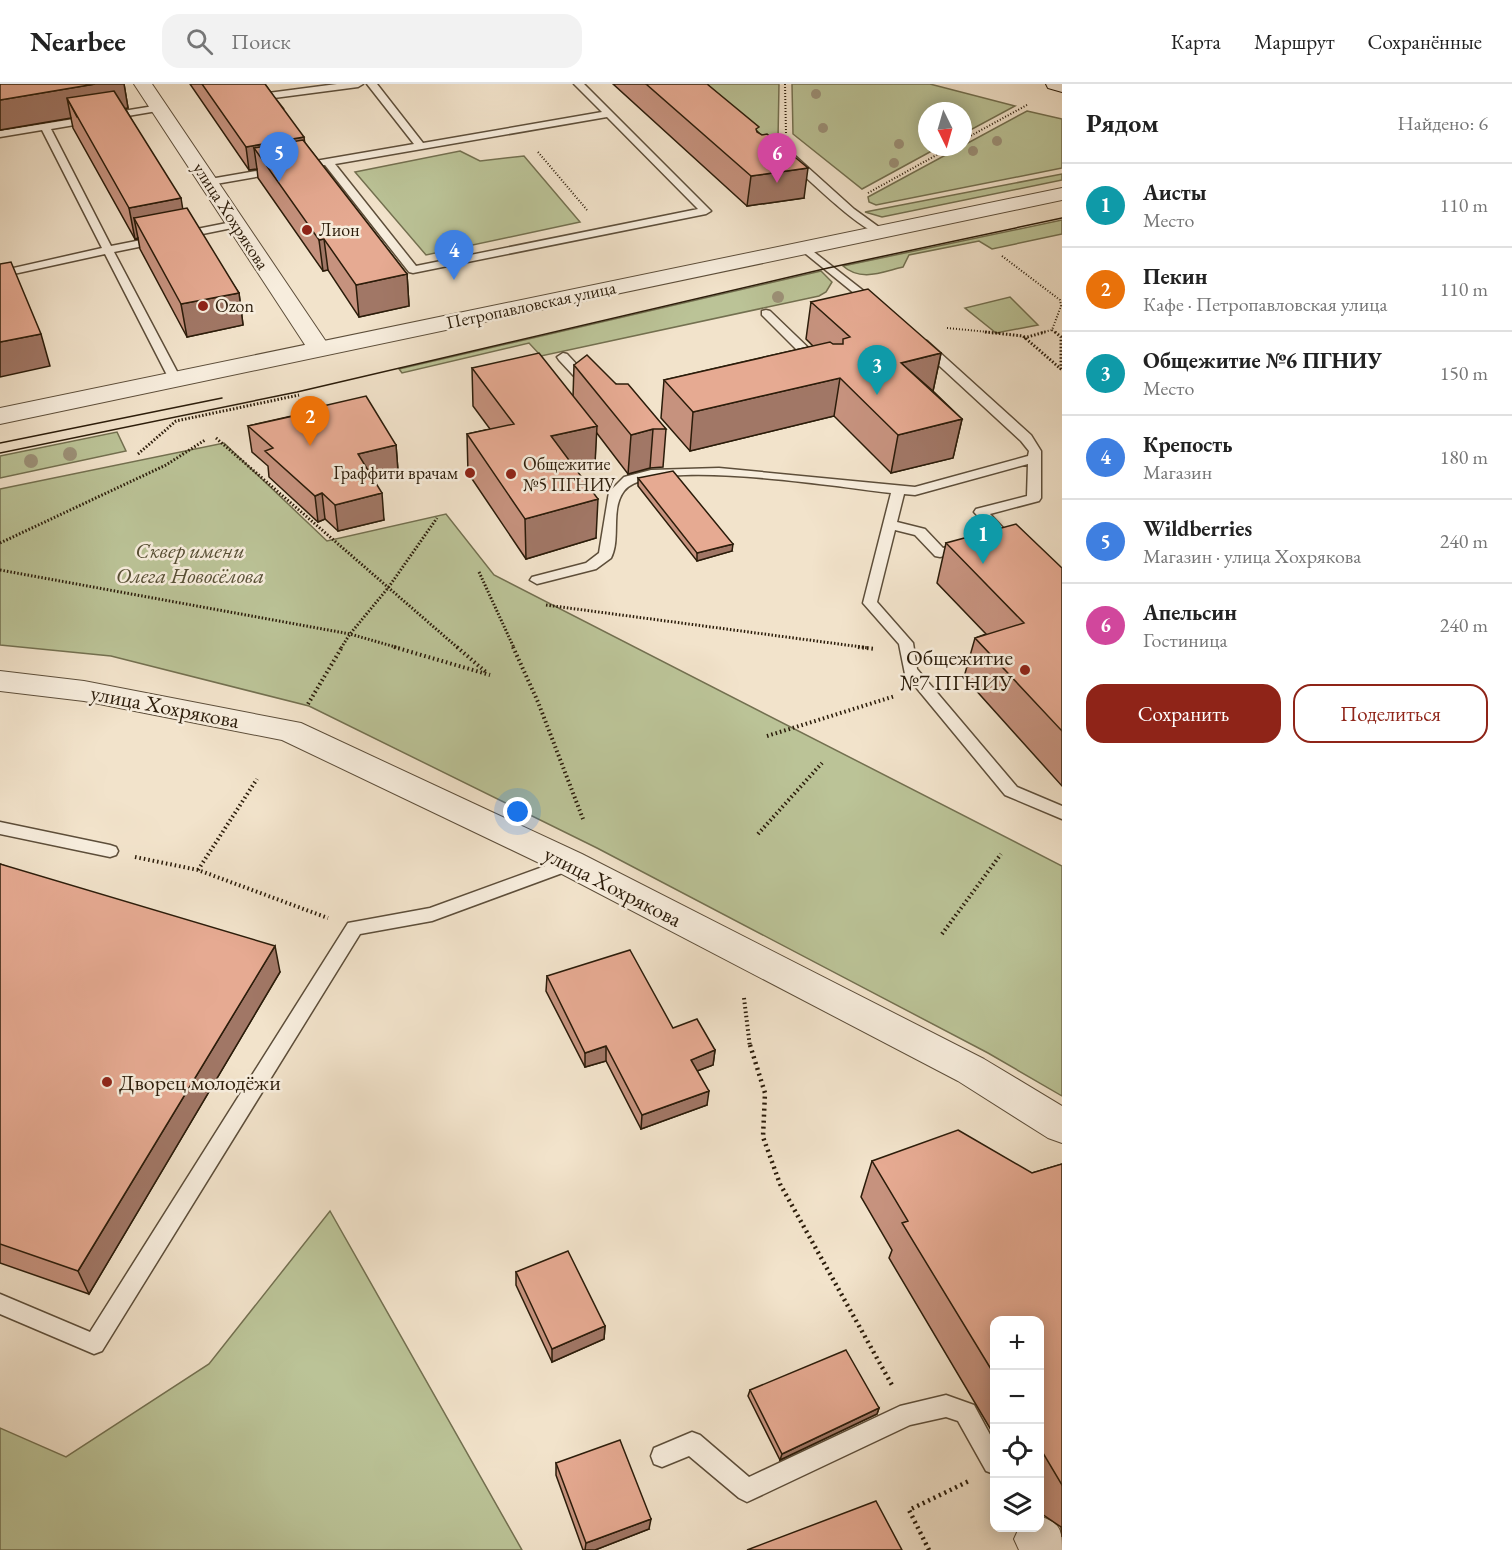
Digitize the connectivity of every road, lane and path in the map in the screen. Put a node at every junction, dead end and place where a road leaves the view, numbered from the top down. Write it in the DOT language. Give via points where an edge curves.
graph roads {
  1 [pos="143,84"];
  2 [pos="358,84"];
  3 [pos="372,84"];
  4 [pos="579,84"];
  5 [pos="785,84"];
  6 [pos="1055,84"];
  7 [pos="1062,86"];
  8 [pos="1027,105"];
  9 [pos="160,108"];
  10 [pos="610,114"];
  11 [pos="282,115"];
  12 [pos="45,127"];
  13 [pos="516,130"];
  14 [pos="0,134"];
  15 [pos="972,135"];
  16 [pos="421,146"];
  17 [pos="780,153"];
  18 [pos="310,154"];
  19 [pos="935,156"];
  20 [pos="323,162"];
  21 [pos="210,182"];
  22 [pos="1062,194"];
  23 [pos="850,211"];
  24 [pos="237,224"];
  25 [pos="604,231"];
  26 [pos="879,232"];
  27 [pos="805,248"];
  28 [pos="108,250"];
  29 [pos="1002,256"];
  30 [pos="0,274"];
  31 [pos="1061,308"];
  32 [pos="766,314"];
  33 [pos="896,320"];
  34 [pos="1052,330"];
  35 [pos="913,335"];
  36 [pos="1024,338"];
  37 [pos="319,349"];
  38 [pos="563,357"];
  39 [pos="823,369"];
  40 [pos="1061,370"];
  41 [pos="175,379"];
  42 [pos="596,392"];
  43 [pos="299,395"];
  44 [pos="0,416"];
  45 [pos="216,438"];
  46 [pos="205,440"];
  47 [pos="138,454"];
  48 [pos="1034,458"];
  49 [pos="898,490"];
  50 [pos="437,518"];
  51 [pos="890,525"];
  52 [pos="993,540"];
  53 [pos="0,543"];
  54 [pos="1024,559"];
  55 [pos="0,570"];
  56 [pos="479,572"];
  57 [pos="537,580"];
  58 [pos="388,588"];
  59 [pos="539,604"];
  60 [pos="350,634"];
  61 [pos="908,653"];
  62 [pos="980,660"];
  63 [pos="0,681"];
  64 [pos="924,687"];
  65 [pos="306,708"];
  66 [pos="767,736"];
  67 [pos="822,762"];
  68 [pos="257,779"];
  69 [pos="1062,813"];
  70 [pos="583,819"];
  71 [pos="0,828"];
  72 [pos="758,834"];
  73 [pos="110,851"];
  74 [pos="1001,854"];
  75 [pos="570,863"];
  76 [pos="198,870"];
  77 [pos="354,928"];
  78 [pos="942,934"];
  79 [pos="744,998"];
  80 [pos="1062,1126"];
  81 [pos="0,1304"];
  82 [pos="908,1414"];
  83 [pos="662,1455"];
  84 [pos="990,1456"];
  85 [pos="973,1479"];
  86 [pos="929,1550"];
  1 -- 9 [label="street, улица Хохрякова"];
  2 -- 11 [label="lane" via="268,96"];
  3 -- 16 [label="lane"];
  4 -- 10 [label="lane"];
  5 -- 17 [label="path" via="786,148"];
  6 -- 7 [label="street"];
  8 -- 15 [label="path"];
  9 -- 12 [label="lane"];
  9 -- 21 [label="street, улица Хохрякова"];
  10 -- 13 [label="lane"];
  10 -- 25 [label="lane" via="706,211"];
  12 -- 14 [label="lane"];
  12 -- 28 [label="lane"];
  13 -- 16 [label="lane"];
  13 -- 25 [label="path"];
  16 -- 20 [label="lane"];
  17 -- 23 [label="lane"];
  18 -- 20 [label="lane"];
  19 -- 23 [label="path" via="854,201"];
  20 -- 21 [label="lane"];
  20 -- 25 [label="lane" via="413,270"];
  21 -- 24 [label="street, улица Хохрякова"];
  22 -- 26 [label="street, Петропавловская улица"];
  23 -- 26 [label="lane"];
  24 -- 28 [label="lane"];
  24 -- 37 [label="street, улица Хохрякова"];
  26 -- 27 [label="street, Петропавловская улица"];
  27 -- 33 [label="lane"];
  27 -- 37 [label="street, Петропавловская улица"];
  28 -- 30 [label="lane"];
  28 -- 41 [label="lane"];
  29 -- 31 [label="path" via="1060,300"];
  31 -- 34 [label="path"];
  32 -- 39 [label="lane"];
  33 -- 36 [label="path"];
  34 -- 36 [label="path"];
  34 -- 40 [label="path" via="1061,337"];
  35 -- 48 [label="lane" via="1026,438 1035,451"];
  36 -- 40 [label="path"];
  37 -- 41 [label="street, Петропавловская улица"];
  38 -- 42 [label="lane"];
  41 -- 44 [label="street, Петропавловская улица"];
  43 -- 47 [label="path" via="176,421"];
  45 -- 58 [label="path"];
  46 -- 53 [label="path" via="166,465"];
  48 -- 49 [label="lane" via="915,490"];
  48 -- 52 [label="lane" via="1034,498 981,512"];
  49 -- 51 [label="lane"];
  49 -- 57 [label="lane" via="735,473 649,474 629,480 615,494 606,555 591,566"];
  50 -- 58 [label="path"];
  51 -- 52 [label="lane" via="920,532 940,553"];
  51 -- 61 [label="lane" via="870,603 906,643"];
  52 -- 54 [label="lane"];
  55 -- 60 [label="path"];
  56 -- 70 [label="path" via="538,702"];
  58 -- 60 [label="path"];
  58 -- 60 [label="path" via="490,675"];
  59 -- 61 [label="path"];
  60 -- 65 [label="path"];
  61 -- 62 [label="path"];
  61 -- 64 [label="lane" via="910,670"];
  63 -- 75 [label="street, улица Хохрякова" via="84,691 290,730"];
  64 -- 66 [label="path"];
  64 -- 69 [label="lane" via="1011,791"];
  67 -- 72 [label="path"];
  68 -- 76 [label="path"];
  71 -- 73 [label="lane"];
  73 -- 76 [label="path"];
  74 -- 78 [label="path"];
  75 -- 77 [label="lane" via="432,914"];
  75 -- 80 [label="street, улица Хохрякова" via="971,1070"];
  76 -- 77 [label="path"];
  77 -- 81 [label="lane" via="94,1344"];
  79 -- 82 [label="path" via="750,1047 765,1093 764,1137 780,1184"];
  82 -- 83 [label="lane" via="747,1490 692,1443"];
  82 -- 84 [label="lane" via="946,1406 966,1413"];
  85 -- 86 [label="path" via="909,1510"];
}
